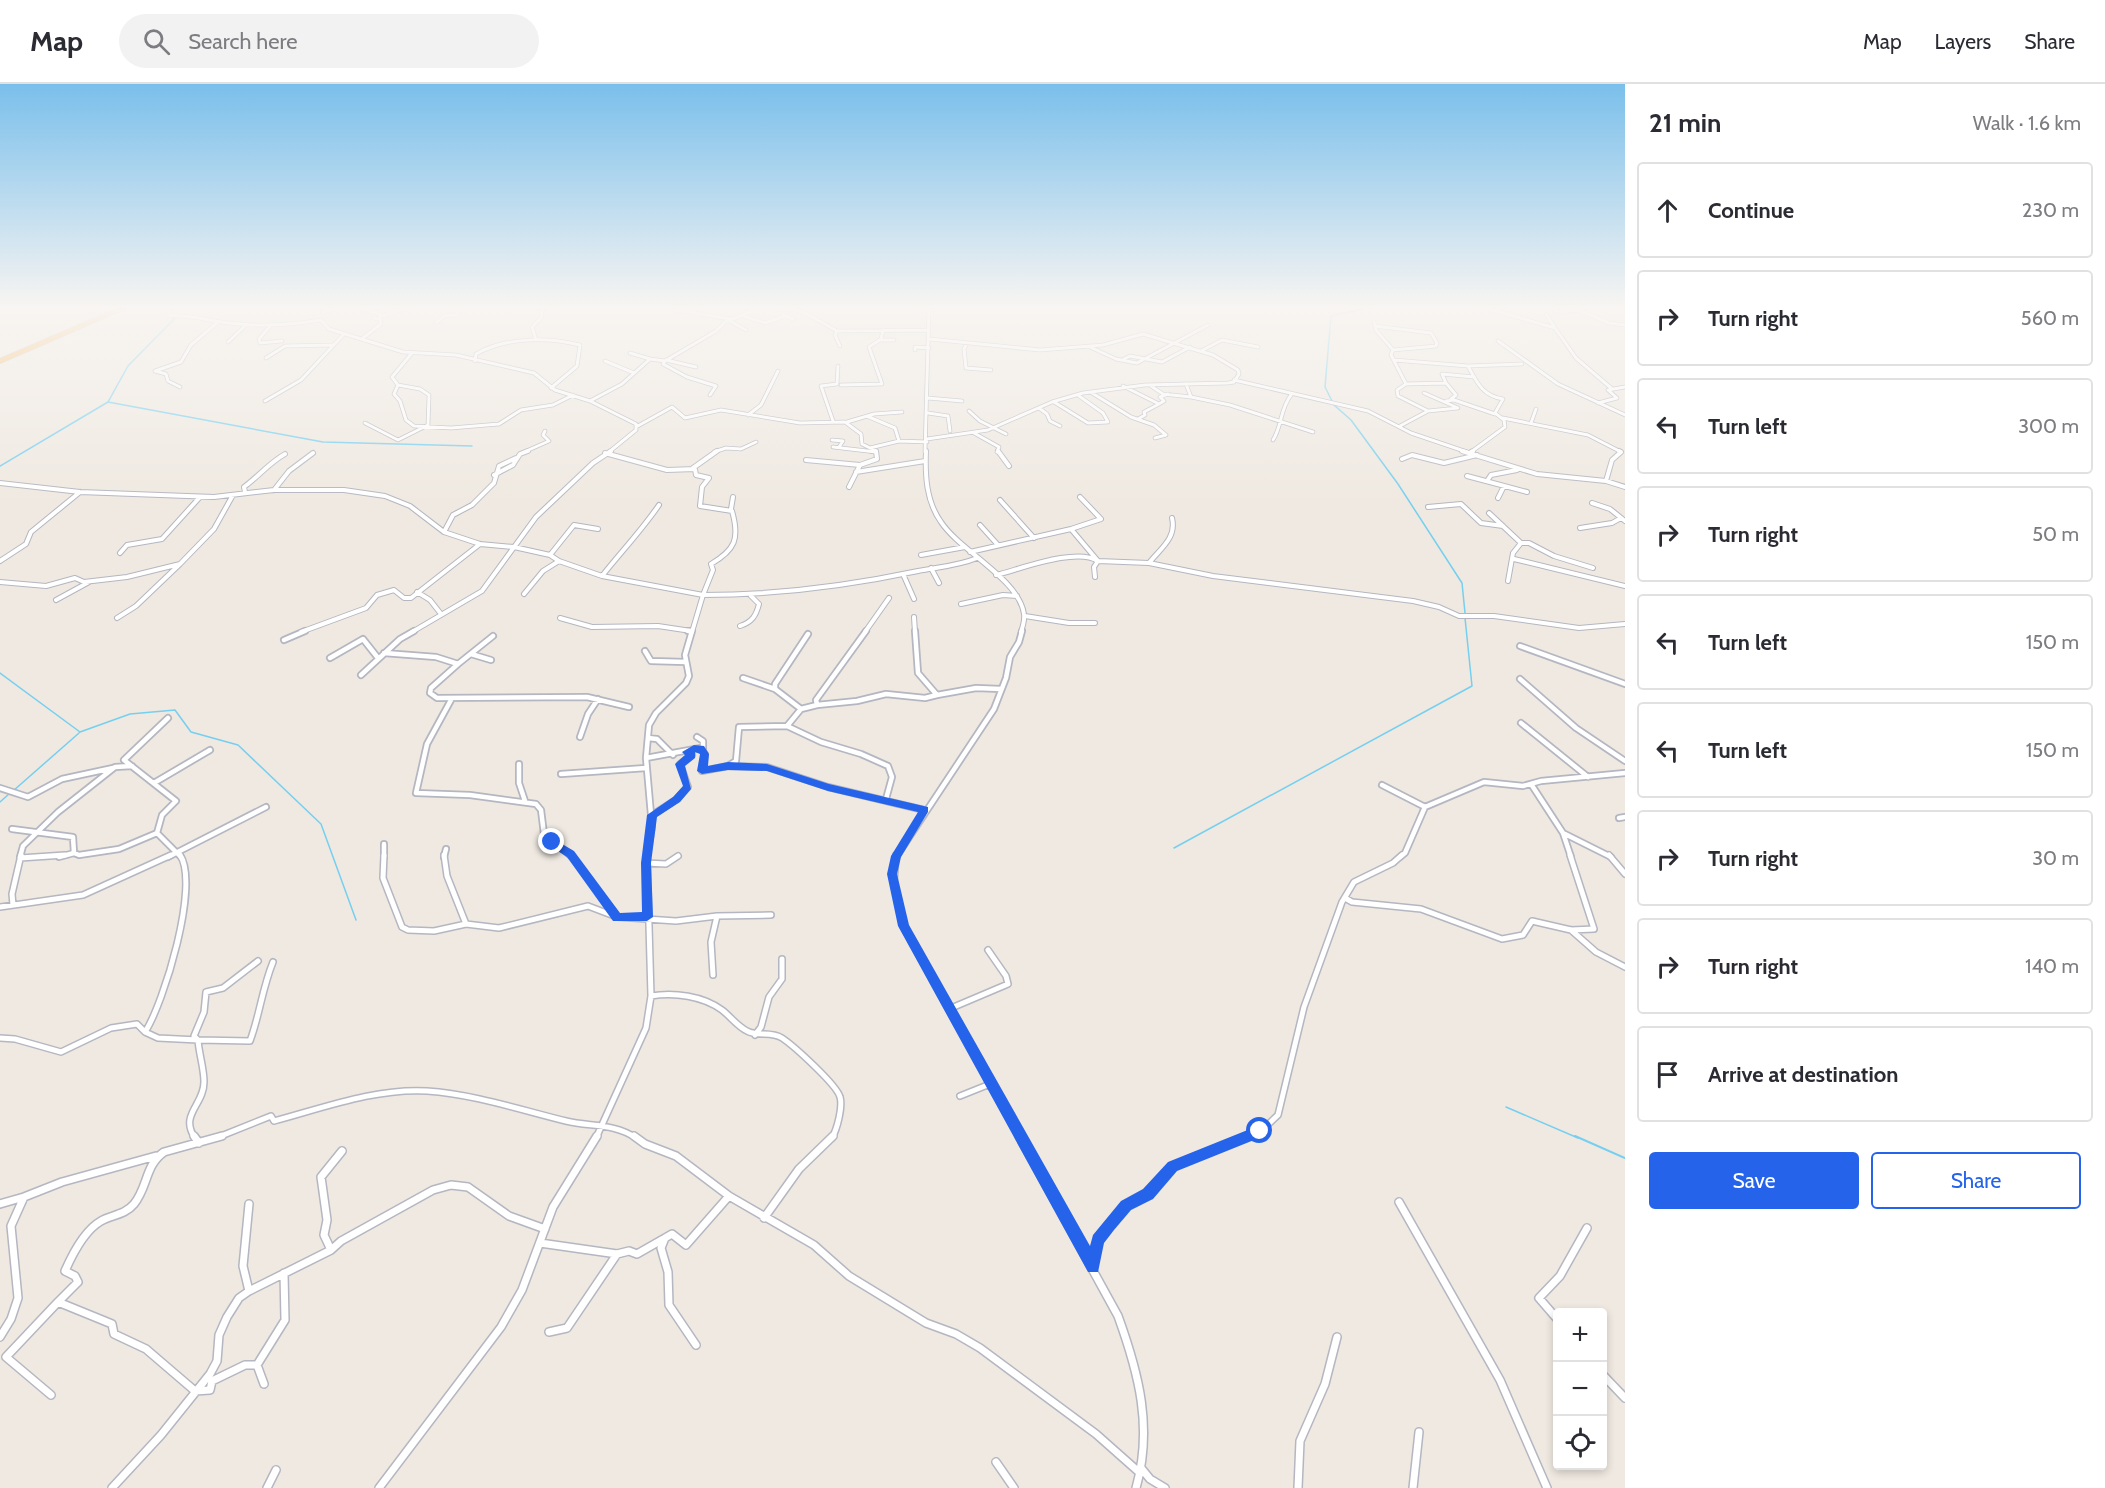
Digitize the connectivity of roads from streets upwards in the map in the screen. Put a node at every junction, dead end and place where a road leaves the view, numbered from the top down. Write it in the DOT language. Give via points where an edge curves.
graph roads {
  1 [pos="161,373"];
  2 [pos="308,373"];
  3 [pos="396,373"];
  4 [pos="532,373"];
  5 [pos="570,373"];
  6 [pos="634,373"];
  7 [pos="679,373"];
  8 [pos="777,373"];
  9 [pos="838,373"];
  10 [pos="878,373"];
  11 [pos="929,373"];
  12 [pos="1239,373"];
  13 [pos="1400,373"];
  14 [pos="1472,373"];
  15 [pos="1539,373"];
  16 [pos="1593,373"];
  17 [pos="1474,377"];
  18 [pos="1234,380"];
  19 [pos="1446,383"];
  20 [pos="1186,384"];
  21 [pos="1406,384"];
  22 [pos="398,385"];
  23 [pos="841,385"];
  24 [pos="1148,385"];
  25 [pos="1123,386"];
  26 [pos="180,387"];
  27 [pos="1625,387"];
  28 [pos="551,388"];
  29 [pos="1611,388"];
  30 [pos="1092,393"];
  31 [pos="1424,393"];
  32 [pos="1168,394"];
  33 [pos="573,395"];
  34 [pos="710,395"];
  35 [pos="1292,395"];
  36 [pos="1079,396"];
  37 [pos="1191,397"];
  38 [pos="928,398"];
  39 [pos="1448,400"];
  40 [pos="265,401"];
  41 [pos="590,401"];
  42 [pos="962,401"];
  43 [pos="1054,402"];
  44 [pos="1598,403"];
  45 [pos="1159,404"];
  46 [pos="1039,408"];
  47 [pos="1536,410"];
  48 [pos="969,411"];
  49 [pos="1428,411"];
  50 [pos="902,412"];
  51 [pos="928,413"];
  52 [pos="748,415"];
  53 [pos="1497,415"];
  54 [pos="1625,416"];
  55 [pos="869,417"];
  56 [pos="1502,418"];
  57 [pos="1138,419"];
  58 [pos="833,421"];
  59 [pos="847,422"];
  60 [pos="1279,422"];
  61 [pos="365,423"];
  62 [pos="1531,423"];
  63 [pos="424,426"];
  64 [pos="992,426"];
  65 [pos="1060,426"];
  66 [pos="1400,426"];
  67 [pos="636,427"];
  68 [pos="545,431"];
  69 [pos="950,431"];
  70 [pos="1313,432"];
  71 [pos="974,433"];
  72 [pos="1006,434"];
  73 [pos="1155,438"];
  74 [pos="832,440"];
  75 [pos="927,440"];
  76 [pos="1273,440"];
  77 [pos="898,441"];
  78 [pos="756,442"];
  79 [pos="833,447"];
  80 [pos="840,447"];
  81 [pos="870,448"];
  82 [pos="1471,452"];
  83 [pos="312,453"];
  84 [pos="604,453"];
  85 [pos="285,454"];
  86 [pos="1479,454"];
  87 [pos="1402,459"];
  88 [pos="806,460"];
  89 [pos="925,460"];
  90 [pos="860,465"];
  91 [pos="1009,466"];
  92 [pos="693,468"];
  93 [pos="1520,469"];
  94 [pos="856,472"];
  95 [pos="1467,476"];
  96 [pos="1487,481"];
  97 [pos="1606,482"];
  98 [pos="0,483"];
  99 [pos="1504,486"];
  100 [pos="849,487"];
  101 [pos="1625,487"];
  102 [pos="274,490"];
  103 [pos="80,492"];
  104 [pos="245,492"];
  105 [pos="1527,492"];
  106 [pos="233,495"];
  107 [pos="200,497"];
  108 [pos="733,497"];
  109 [pos="1080,497"];
  110 [pos="1497,498"];
  111 [pos="1000,500"];
  112 [pos="1592,502"];
  113 [pos="659,505"];
  114 [pos="1428,507"];
  115 [pos="731,509"];
  116 [pos="1490,513"];
  117 [pos="1172,518"];
  118 [pos="1623,520"];
  119 [pos="980,525"];
  120 [pos="1503,526"];
  121 [pos="1581,528"];
  122 [pos="598,529"];
  123 [pos="1071,529"];
  124 [pos="1063,531"];
  125 [pos="444,532"];
  126 [pos="1075,533"];
  127 [pos="1034,538"];
  128 [pos="1521,543"];
  129 [pos="480,544"];
  130 [pos="998,544"];
  131 [pos="514,547"];
  132 [pos="967,549"];
  133 [pos="120,553"];
  134 [pos="550,555"];
  135 [pos="921,555"];
  136 [pos="977,558"];
  137 [pos="1514,559"];
  138 [pos="0,561"];
  139 [pos="559,561"];
  140 [pos="1098,561"];
  141 [pos="1149,563"];
  142 [pos="180,564"];
  143 [pos="931,568"];
  144 [pos="1593,568"];
  145 [pos="903,574"];
  146 [pos="996,575"];
  147 [pos="602,576"];
  148 [pos="1095,577"];
  149 [pos="92,581"];
  150 [pos="1508,581"];
  151 [pos="0,582"];
  152 [pos="939,584"];
  153 [pos="1625,586"];
  154 [pos="417,592"];
  155 [pos="524,594"];
  156 [pos="703,596"];
  157 [pos="751,596"];
  158 [pos="1017,596"];
  159 [pos="889,598"];
  160 [pos="914,599"];
  161 [pos="56,600"];
  162 [pos="961,604"];
  163 [pos="441,614"];
  164 [pos="1025,616"];
  165 [pos="914,617"];
  166 [pos="117,618"];
  167 [pos="560,618"];
  168 [pos="1095,623"];
  169 [pos="1625,624"];
  170 [pos="740,626"];
  171 [pos="691,631"];
  172 [pos="808,634"];
  173 [pos="493,636"];
  174 [pos="284,640"];
  175 [pos="1520,646"];
  176 [pos="645,651"];
  177 [pos="384,653"];
  178 [pos="471,654"];
  179 [pos="330,658"];
  180 [pos="378,658"];
  181 [pos="492,660"];
  182 [pos="686,662"];
  183 [pos="458,664"];
  184 [pos="361,675"];
  185 [pos="743,678"];
  186 [pos="1520,679"];
  187 [pos="1625,684"];
  188 [pos="775,689"];
  189 [pos="1001,689"];
  190 [pos="937,695"];
  191 [pos="598,699"];
  192 [pos="451,700"];
  193 [pos="817,705"];
  194 [pos="629,707"];
  195 [pos="801,709"];
  196 [pos="168,718"];
  197 [pos="1521,723"];
  198 [pos="788,726"];
  199 [pos="580,737"];
  200 [pos="697,737"];
  201 [pos="648,738"];
  202 [pos="210,750"];
  203 [pos="703,750"];
  204 [pos="686,752"];
  205 [pos="673,755"];
  206 [pos="646,758"];
  207 [pos="1625,761"];
  208 [pos="519,764"];
  209 [pos="132,766"];
  210 [pos="728,766"];
  211 [pos="115,767"];
  212 [pos="646,768"];
  213 [pos="1625,773"];
  214 [pos="561,774"];
  215 [pos="1588,777"];
  216 [pos="154,783"];
  217 [pos="1532,784"];
  218 [pos="1382,785"];
  219 [pos="0,788"];
  220 [pos="886,799"];
  221 [pos="525,801"];
  222 [pos="266,807"];
  223 [pos="1425,807"];
  224 [pos="924,810"];
  225 [pos="652,815"];
  226 [pos="12,829"];
  227 [pos="36,832"];
  228 [pos="157,833"];
  229 [pos="1563,833"];
  230 [pos="384,844"];
  231 [pos="446,849"];
  232 [pos="176,852"];
  233 [pos="74,853"];
  234 [pos="678,856"];
  235 [pos="20,858"];
  236 [pos="646,863"];
  237 [pos="1625,874"];
  238 [pos="1345,898"];
  239 [pos="13,905"];
  240 [pos="0,907"];
  241 [pos="771,915"];
  242 [pos="717,916"];
  243 [pos="617,917"];
  244 [pos="647,917"];
  245 [pos="466,924"];
  246 [pos="1571,930"];
  247 [pos="988,950"];
  248 [pos="782,959"];
  249 [pos="258,961"];
  250 [pos="273,962"];
  251 [pos="1625,967"];
  252 [pos="713,975"];
  253 [pos="651,996"];
  254 [pos="949,1009"];
  255 [pos="145,1032"];
  256 [pos="755,1035"];
  257 [pos="0,1038"];
  258 [pos="198,1040"];
  259 [pos="990,1084"];
  260 [pos="960,1096"];
  261 [pos="604,1125"];
  262 [pos="199,1143"];
  263 [pos="342,1151"];
  264 [pos="156,1156"];
  265 [pos="729,1196"];
  266 [pos="24,1197"];
  267 [pos="1399,1202"];
  268 [pos="0,1204"];
  269 [pos="249,1204"];
  270 [pos="764,1218"];
  271 [pos="1587,1228"];
  272 [pos="545,1229"];
  273 [pos="665,1238"];
  274 [pos="540,1243"];
  275 [pos="331,1250"];
  276 [pos="617,1254"];
  277 [pos="1093,1267"];
  278 [pos="284,1274"];
  279 [pos="249,1291"];
  280 [pos="58,1302"];
  281 [pos="1553,1315"];
  282 [pos="549,1332"];
  283 [pos="0,1337"];
  284 [pos="1337,1337"];
  285 [pos="696,1345"];
  286 [pos="257,1365"];
  287 [pos="1607,1379"];
  288 [pos="264,1384"];
  289 [pos="195,1390"];
  290 [pos="51,1395"];
  291 [pos="1625,1398"];
  292 [pos="1419,1432"];
  293 [pos="996,1462"];
  294 [pos="276,1470"];
  295 [pos="1139,1477"];
  296 [pos="112,1488"];
  297 [pos="267,1488"];
  298 [pos="379,1488"];
  299 [pos="1014,1488"];
  300 [pos="1165,1488"];
  301 [pos="1298,1488"];
  302 [pos="1413,1488"];
  303 [pos="1547,1488"];
  1 -- 26 [label="street"];
  2 -- 40 [label="street"];
  3 -- 22 [label="street" via="392,377"];
  4 -- 28 [label="street"];
  5 -- 28 [label="street"];
  6 -- 41 [label="street"];
  7 -- 34 [label="street" via="716,386"];
  8 -- 52 [label="street" via="761,405"];
  9 -- 58 [label="street" via="837,384 821,386"];
  10 -- 23 [label="street" via="882,384"];
  11 -- 38 [label="street"];
  12 -- 18 [label="street"];
  13 -- 21 [label="street"];
  14 -- 17 [label="street"];
  15 -- 44 [label="street"];
  16 -- 29 [label="street"];
  17 -- 19 [label="street" via="1442,374"];
  17 -- 53 [label="street" via="1489,397 1503,399"];
  18 -- 20 [label="street"];
  18 -- 35 [label="street"];
  19 -- 21 [label="street"];
  19 -- 39 [label="street" via="1456,395"];
  20 -- 24 [label="street"];
  20 -- 37 [label="street"];
  21 -- 49 [label="street" via="1397,390 1398,396"];
  22 -- 63 [label="street" via="394,394 406,420 414,426"];
  22 -- 63 [label="street" via="429,395 428,425"];
  24 -- 25 [label="street"];
  24 -- 32 [label="street"];
  25 -- 30 [label="street"];
  25 -- 45 [label="street"];
  27 -- 29 [label="street"];
  28 -- 33 [label="street"];
  29 -- 44 [label="street" via="1609,392 1617,398"];
  30 -- 36 [label="street"];
  30 -- 57 [label="street"];
  31 -- 39 [label="street"];
  32 -- 37 [label="street"];
  32 -- 45 [label="street" via="1160,397 1164,401"];
  33 -- 41 [label="street"];
  33 -- 63 [label="street" via="553,405 521,410 499,424"];
  35 -- 60 [label="street" via="1282,405"];
  35 -- 66 [label="street" via="1368,411"];
  36 -- 43 [label="street"];
  36 -- 43 [label="street" via="1108,422 1088,423 1078,415 1064,412"];
  37 -- 60 [label="street"];
  38 -- 42 [label="street"];
  38 -- 51 [label="street"];
  39 -- 49 [label="street" via="1458,408"];
  39 -- 53 [label="street"];
  41 -- 67 [label="street" via="630,418"];
  43 -- 46 [label="street"];
  44 -- 54 [label="street"];
  45 -- 57 [label="street"];
  46 -- 64 [label="street"];
  46 -- 65 [label="street"];
  47 -- 62 [label="street"];
  48 -- 64 [label="street"];
  49 -- 66 [label="street"];
  50 -- 55 [label="street"];
  51 -- 69 [label="street" via="948,416"];
  51 -- 75 [label="street"];
  52 -- 58 [label="street" via="800,423"];
  52 -- 67 [label="street" via="721,410 685,418 672,407"];
  53 -- 56 [label="street"];
  55 -- 59 [label="street"];
  55 -- 77 [label="street" via="895,428"];
  56 -- 62 [label="street"];
  56 -- 82 [label="street" via="1505,427"];
  57 -- 73 [label="street" via="1166,435"];
  58 -- 59 [label="street"];
  59 -- 81 [label="street" via="862,435 862,444"];
  60 -- 70 [label="street"];
  60 -- 76 [label="street" via="1280,431"];
  61 -- 63 [label="street" via="398,440"];
  62 -- 97 [label="street" via="1588,435 1621,452 1612,460"];
  64 -- 71 [label="street"];
  64 -- 72 [label="street"];
  66 -- 82 [label="street" via="1424,438"];
  67 -- 84 [label="street" via="629,438"];
  68 -- 125 [label="street" via="543,435 549,441 501,464 495,481 478,500 451,515"];
  71 -- 75 [label="street"];
  71 -- 91 [label="street" via="999,447 997,452"];
  74 -- 80 [label="street" via="843,441"];
  75 -- 77 [label="street"];
  75 -- 89 [label="street"];
  77 -- 81 [label="street"];
  78 -- 92 [label="street" via="741,449 720,448"];
  79 -- 80 [label="street"];
  80 -- 81 [label="street"];
  81 -- 90 [label="street" via="876,450 877,459"];
  82 -- 86 [label="street"];
  83 -- 102 [label="street" via="289,471"];
  84 -- 92 [label="street" via="667,470"];
  84 -- 131 [label="street" via="549,503"];
  85 -- 104 [label="street" via="269,463 265,471 244,487"];
  86 -- 87 [label="street" via="1444,463 1412,455"];
  86 -- 93 [label="street"];
  88 -- 90 [label="street"];
  89 -- 94 [label="street"];
  89 -- 132 [label="street" via="929,499 941,523"];
  90 -- 94 [label="street"];
  92 -- 115 [label="street" via="696,475 709,478 702,487 700,506"];
  93 -- 96 [label="street" via="1491,475"];
  93 -- 97 [label="street"];
  94 -- 100 [label="street"];
  95 -- 96 [label="street"];
  96 -- 99 [label="street"];
  97 -- 101 [label="street"];
  98 -- 103 [label="street"];
  99 -- 105 [label="street"];
  99 -- 110 [label="street"];
  102 -- 104 [label="street"];
  102 -- 125 [label="street" via="344,490 385,496 410,506"];
  103 -- 107 [label="street"];
  103 -- 138 [label="street" via="31,532 26,544"];
  104 -- 106 [label="street"];
  106 -- 107 [label="street"];
  106 -- 142 [label="street" via="214,529"];
  107 -- 133 [label="street" via="162,539 127,545"];
  108 -- 115 [label="street"];
  109 -- 123 [label="street" via="1101,519"];
  111 -- 127 [label="street"];
  112 -- 118 [label="street"];
  113 -- 147 [label="street" via="644,529"];
  114 -- 120 [label="street" via="1461,504 1481,523"];
  115 -- 156 [label="street" via="736,526 731,548 729,554 711,564 713,570"];
  116 -- 120 [label="street"];
  117 -- 141 [label="street" via="1174,529 1167,543"];
  118 -- 121 [label="street"];
  119 -- 130 [label="street"];
  120 -- 128 [label="street"];
  122 -- 134 [label="street" via="574,525"];
  123 -- 124 [label="street"];
  123 -- 126 [label="street"];
  124 -- 126 [label="street"];
  124 -- 127 [label="street"];
  125 -- 129 [label="street"];
  126 -- 140 [label="street"];
  127 -- 130 [label="street"];
  128 -- 137 [label="street" via="1513,553"];
  128 -- 144 [label="street"];
  129 -- 131 [label="street"];
  129 -- 154 [label="street"];
  130 -- 132 [label="street"];
  131 -- 134 [label="street"];
  131 -- 163 [label="street" via="482,591"];
  132 -- 135 [label="street"];
  132 -- 136 [label="street"];
  134 -- 139 [label="street"];
  136 -- 143 [label="street"];
  136 -- 146 [label="street"];
  137 -- 150 [label="street"];
  137 -- 153 [label="street"];
  139 -- 147 [label="street"];
  139 -- 155 [label="street" via="543,571"];
  140 -- 141 [label="street"];
  140 -- 146 [label="street" via="1075,555"];
  140 -- 148 [label="street"];
  141 -- 169 [label="street" via="1256,583 1405,599 1459,616 1494,616 1579,628"];
  142 -- 149 [label="street" via="127,578"];
  142 -- 166 [label="street" via="136,606"];
  143 -- 145 [label="street"];
  143 -- 152 [label="street"];
  145 -- 157 [label="street" via="843,586"];
  145 -- 160 [label="street"];
  146 -- 158 [label="street"];
  147 -- 156 [label="street"];
  149 -- 151 [label="street" via="75,579 46,586"];
  149 -- 161 [label="street"];
  154 -- 163 [label="street"];
  154 -- 174 [label="street" via="408,599 394,590 384,591 366,608"];
  156 -- 157 [label="street"];
  156 -- 171 [label="street"];
  157 -- 170 [label="street" via="759,604 756,617"];
  158 -- 162 [label="street"];
  158 -- 164 [label="street"];
  159 -- 193 [label="street" via="816,700"];
  163 -- 177 [label="street"];
  164 -- 168 [label="street"];
  164 -- 189 [label="street"];
  165 -- 190 [label="street" via="918,673"];
  167 -- 171 [label="street" via="592,627 658,626"];
  171 -- 182 [label="street"];
  172 -- 188 [label="street"];
  173 -- 178 [label="street"];
  175 -- 187 [label="street"];
  176 -- 182 [label="street" via="651,661"];
  177 -- 180 [label="street"];
  177 -- 183 [label="street" via="436,657"];
  178 -- 181 [label="street"];
  178 -- 183 [label="street"];
  179 -- 180 [label="street" via="363,639"];
  180 -- 184 [label="street"];
  182 -- 201 [label="street" via="686,683 656,713 649,725"];
  183 -- 192 [label="street" via="430,691 437,698"];
  185 -- 188 [label="street"];
  186 -- 207 [label="street" via="1576,728"];
  188 -- 195 [label="street"];
  189 -- 190 [label="street" via="976,688"];
  189 -- 224 [label="street" via="982,730"];
  190 -- 193 [label="street" via="925,698 886,694"];
  191 -- 192 [label="street"];
  191 -- 194 [label="street"];
  191 -- 199 [label="street"];
  192 -- 221 [label="street" via="430,730 416,794"];
  193 -- 195 [label="street"];
  195 -- 198 [label="street"];
  196 -- 209 [label="street" via="124,760"];
  197 -- 215 [label="street"];
  198 -- 210 [label="street" via="739,727 736,760"];
  198 -- 220 [label="street" via="888,766 892,777"];
  200 -- 203 [label="street" via="703,741"];
  201 -- 205 [label="street" via="657,739"];
  201 -- 206 [label="street"];
  202 -- 216 [label="street"];
  203 -- 204 [label="street" via="694,748"];
  203 -- 210 [label="street" via="702,771"];
  204 -- 205 [label="street"];
  204 -- 225 [label="street" via="692,755 680,764 688,787 677,800"];
  205 -- 206 [label="street"];
  206 -- 212 [label="street"];
  208 -- 221 [label="street" via="519,783"];
  209 -- 211 [label="street"];
  209 -- 216 [label="street"];
  210 -- 220 [label="street" via="767,767 828,787"];
  211 -- 219 [label="street" via="62,779 28,797"];
  211 -- 227 [label="street"];
  212 -- 214 [label="street"];
  212 -- 225 [label="street"];
  213 -- 215 [label="street"];
  215 -- 217 [label="street"];
  216 -- 228 [label="street" via="176,801 162,815"];
  217 -- 223 [label="street" via="1484,782"];
  217 -- 229 [label="street"];
  218 -- 223 [label="street" via="1394,787 1412,803"];
  220 -- 224 [label="street"];
  221 -- 243 [label="street" via="541,810 544,834 570,854"];
  222 -- 232 [label="street"];
  223 -- 238 [label="street" via="1405,854 1354,882"];
  224 -- 254 [label="street" via="896,856 892,874 903,926"];
  225 -- 236 [label="street"];
  226 -- 227 [label="street"];
  227 -- 233 [label="street" via="73,837"];
  227 -- 235 [label="street" via="23,846"];
  228 -- 232 [label="street"];
  228 -- 233 [label="street" via="106,853"];
  229 -- 237 [label="street" via="1604,851"];
  229 -- 246 [label="street" via="1594,929"];
  230 -- 245 [label="street" via="383,878 402,927 434,931"];
  231 -- 245 [label="street" via="442,865"];
  232 -- 239 [label="street" via="83,895"];
  232 -- 255 [label="street" via="187,867 188,889 170,976 159,1011"];
  233 -- 235 [label="street"];
  234 -- 236 [label="street" via="666,864"];
  235 -- 239 [label="street"];
  236 -- 244 [label="street"];
  238 -- 246 [label="street" via="1421,909 1502,939 1523,935 1532,921"];
  238 -- 277 [label="street" via="1304,1006 1278,1115 1251,1136 1173,1166 1148,1194 1126,1205 1109,1225 1098,1240"];
  239 -- 240 [label="street"];
  241 -- 242 [label="street"];
  242 -- 244 [label="street" via="676,921"];
  242 -- 252 [label="street" via="711,942"];
  243 -- 244 [label="street"];
  243 -- 245 [label="street" via="588,906 499,928"];
  244 -- 253 [label="street"];
  246 -- 251 [label="street" via="1596,951"];
  247 -- 254 [label="street" via="1008,984"];
  248 -- 256 [label="street" via="782,979 769,997"];
  249 -- 258 [label="street" via="223,988 206,992 204,1012 194,1036"];
  250 -- 258 [label="street" via="262,988 250,1041"];
  253 -- 256 [label="street" via="675,994 702,999"];
  253 -- 261 [label="street" via="646,1028"];
  254 -- 259 [label="street"];
  255 -- 257 [label="street" via="138,1024 124,1024 61,1052 13,1037"];
  255 -- 258 [label="street" via="158,1038"];
  256 -- 270 [label="street" via="765,1033 788,1042 835,1088 841,1099 831,1140 812,1155"];
  258 -- 262 [label="street" via="204,1082 187,1125"];
  259 -- 260 [label="street"];
  259 -- 277 [label="street"];
  261 -- 262 [label="street" via="582,1125 462,1096 395,1091 296,1117 274,1121 271,1116"];
  261 -- 265 [label="street" via="626,1131 675,1156"];
  261 -- 272 [label="street" via="553,1207"];
  262 -- 264 [label="street"];
  263 -- 275 [label="street" via="321,1177 322,1206 327,1217 323,1232"];
  264 -- 266 [label="street" via="62,1182"];
  264 -- 280 [label="street" via="136,1202 87,1232 65,1271 78,1282"];
  265 -- 270 [label="street"];
  265 -- 273 [label="street" via="686,1245 672,1234"];
  266 -- 268 [label="street"];
  266 -- 283 [label="street" via="11,1226 18,1298"];
  267 -- 303 [label="street" via="1500,1380"];
  269 -- 279 [label="street" via="243,1266"];
  270 -- 295 [label="street" via="814,1245 849,1276 926,1323 980,1348 1096,1434"];
  271 -- 281 [label="street" via="1560,1276 1539,1298"];
  272 -- 274 [label="street"];
  272 -- 275 [label="street" via="509,1216 468,1187 451,1185 433,1190"];
  273 -- 276 [label="street" via="638,1254"];
  273 -- 285 [label="street" via="661,1248 668,1272 669,1305"];
  274 -- 276 [label="street"];
  274 -- 298 [label="street" via="522,1290 501,1327"];
  275 -- 278 [label="street"];
  276 -- 282 [label="street" via="567,1328"];
  277 -- 295 [label="street" via="1118,1316 1137,1368 1146,1424"];
  278 -- 279 [label="street"];
  278 -- 286 [label="street" via="285,1320"];
  279 -- 289 [label="street" via="238,1298 227,1317 219,1335 217,1361"];
  280 -- 289 [label="street" via="112,1324 114,1334 146,1349"];
  280 -- 290 [label="street" via="6,1356"];
  284 -- 301 [label="street" via="1325,1384 1300,1442"];
  286 -- 288 [label="street"];
  286 -- 289 [label="street" via="245,1365 212,1381 210,1390"];
  287 -- 291 [label="street"];
  289 -- 296 [label="street" via="161,1436"];
  292 -- 302 [label="street"];
  293 -- 299 [label="street"];
  294 -- 297 [label="street"];
  295 -- 300 [label="street"];
}
